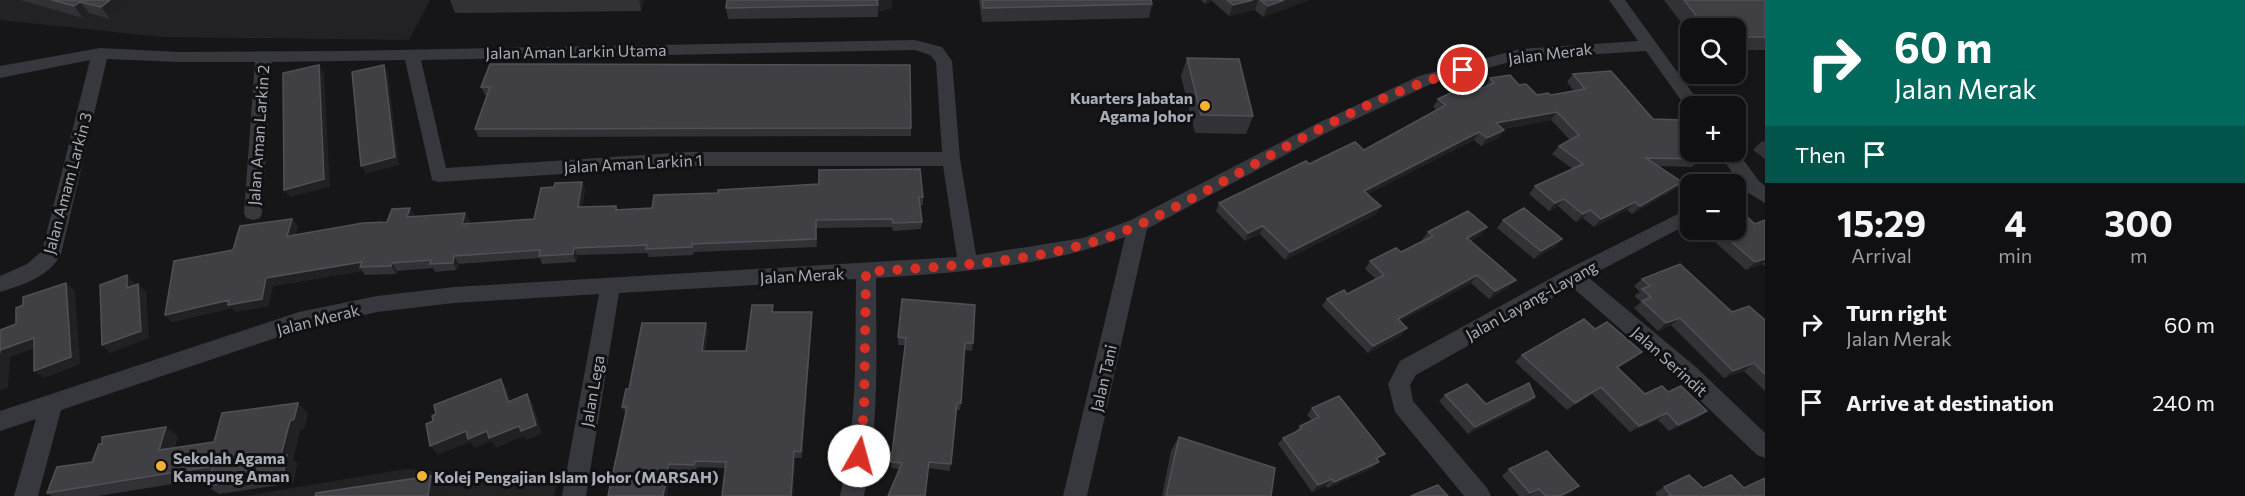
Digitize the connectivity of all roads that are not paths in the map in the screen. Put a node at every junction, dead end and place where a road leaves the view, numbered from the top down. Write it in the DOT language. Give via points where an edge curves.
graph roads {
  1 [pos="1617,0"];
  2 [pos="1650,46"];
  3 [pos="100,53"];
  4 [pos="412,55"];
  5 [pos="264,56"];
  6 [pos="0,72"];
  7 [pos="1687,96"];
  8 [pos="951,159"];
  9 [pos="1733,162"];
  10 [pos="1751,192"];
  11 [pos="253,213"];
  12 [pos="1680,220"];
  13 [pos="1138,225"];
  14 [pos="1102,238"];
  15 [pos="1130,261"];
  16 [pos="968,264"];
  17 [pos="866,272"];
  18 [pos="1573,276"];
  19 [pos="0,284"];
  20 [pos="610,286"];
  21 [pos="51,405"];
  22 [pos="0,421"];
  23 [pos="1765,448"];
  24 [pos="26,496"];
  25 [pos="574,496"];
  26 [pos="852,496"];
  27 [pos="1075,496"];
  28 [pos="1479,496"];
  1 -- 2 [label="street"];
  2 -- 7 [label="street"];
  2 -- 13 [label="street, Jalan Merak" via="1520,54 1425,80 1322,128"];
  3 -- 5 [label="street, Jalan Aman Larkin Utama"];
  3 -- 6 [label="street, Jalan Aman Larkin Utama"];
  3 -- 19 [label="street, Jalan Amam Larkin 3" via="51,254 42,266"];
  4 -- 5 [label="street, Jalan Aman Larkin Utama"];
  4 -- 8 [label="street, Jalan Aman Larkin Utama" via="915,45 936,51 944,61"];
  4 -- 8 [label="street, Jalan Aman Larkin 1" via="438,175 687,159"];
  5 -- 11 [label="street, Jalan Aman Larkin 2"];
  8 -- 16 [label="street, Jalan Aman Larkin Utama"];
  9 -- 10 [label="street"];
  12 -- 18 [label="street, Jalan Layang-Layang"];
  13 -- 14 [label="street, Jalan Merak"];
  13 -- 15 [label="street, Jalan Tani"];
  14 -- 15 [label="street"];
  14 -- 16 [label="street, Jalan Merak" via="1072,248"];
  15 -- 27 [label="street, Jalan Tani"];
  16 -- 17 [label="street, Jalan Merak"];
  17 -- 20 [label="street, Jalan Merak"];
  17 -- 26 [label="street" via="864,412"];
  18 -- 23 [label="street, Jalan Serindit" via="1689,375"];
  18 -- 28 [label="street, Jalan Layang-Layang" via="1408,368 1399,384 1403,405"];
  20 -- 21 [label="street, Jalan Merak" via="376,304 299,321"];
  20 -- 25 [label="street, Jalan Lega"];
  21 -- 22 [label="street, Jalan Merak"];
  21 -- 24 [label="street"];
}
